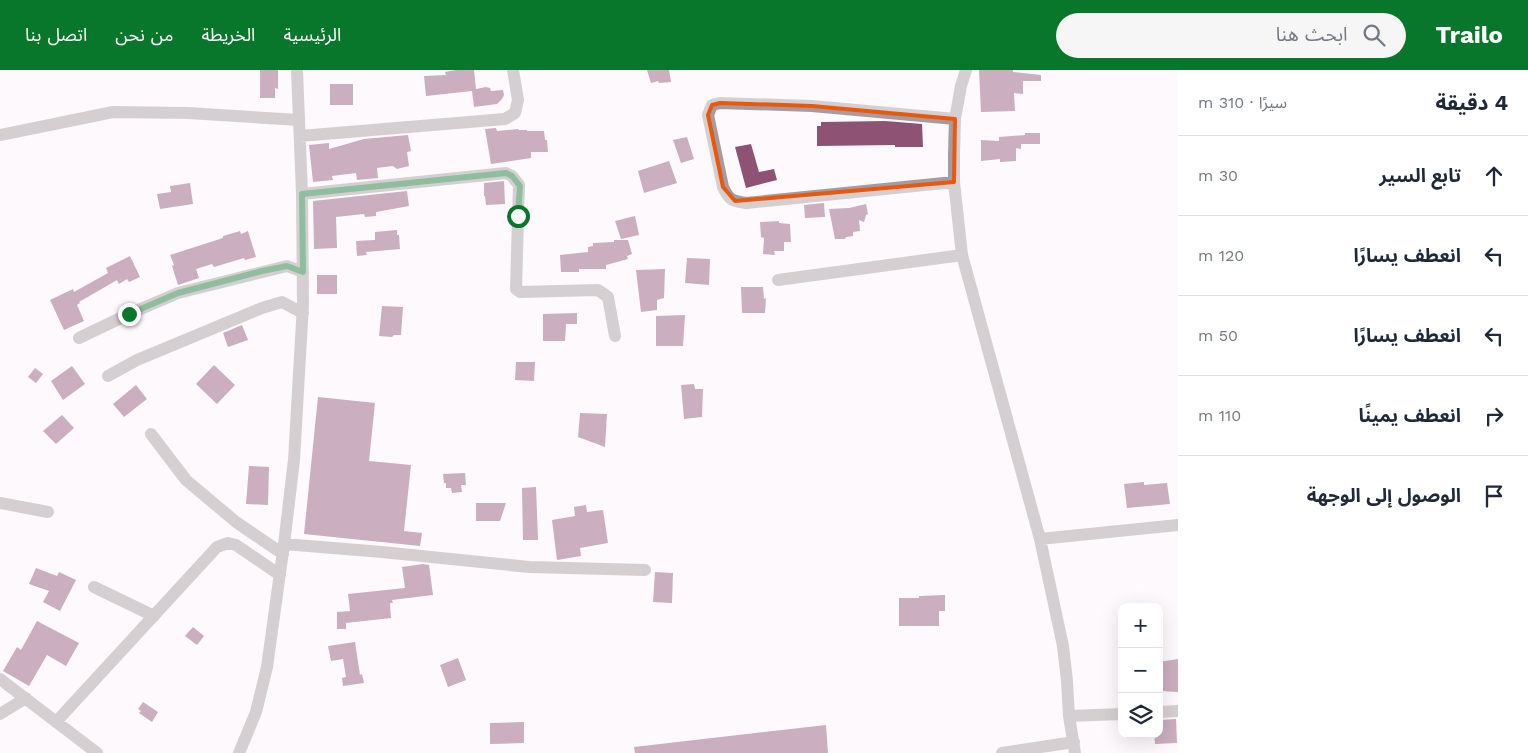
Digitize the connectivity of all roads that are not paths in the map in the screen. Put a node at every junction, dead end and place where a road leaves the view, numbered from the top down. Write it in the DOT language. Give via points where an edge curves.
graph roads {
  1 [pos="297,70"];
  2 [pos="513,70"];
  3 [pos="966,70"];
  4 [pos="955,119"];
  5 [pos="299,120"];
  6 [pos="0,135"];
  7 [pos="300,136"];
  8 [pos="954,182"];
  9 [pos="302,194"];
  10 [pos="962,256"];
  11 [pos="303,272"];
  12 [pos="778,280"];
  13 [pos="303,313"];
  14 [pos="615,336"];
  15 [pos="79,338"];
  16 [pos="108,376"];
  17 [pos="151,434"];
  18 [pos="0,503"];
  19 [pos="48,512"];
  20 [pos="1178,525"];
  21 [pos="1040,539"];
  22 [pos="283,549"];
  23 [pos="645,570"];
  24 [pos="280,575"];
  25 [pos="94,587"];
  26 [pos="154,616"];
  27 [pos="0,679"];
  28 [pos="26,698"];
  29 [pos="1178,711"];
  30 [pos="1163,712"];
  31 [pos="0,714"];
  32 [pos="1118,714"];
  33 [pos="1069,716"];
  34 [pos="56,722"];
  35 [pos="1075,747"];
  36 [pos="97,753"];
  37 [pos="239,753"];
  38 [pos="1002,753"];
  1 -- 5 [label="street"];
  2 -- 7 [label="street" via="518,100 515,113 505,119"];
  3 -- 4 [label="street"];
  4 -- 8 [label="street"];
  4 -- 8 [label="street" via="812,106 720,103 712,105 708,115 723,187 728,197 735,201 746,203"];
  5 -- 6 [label="street" via="113,112"];
  5 -- 7 [label="street"];
  7 -- 9 [label="street"];
  8 -- 10 [label="street"];
  9 -- 11 [label="street"];
  9 -- 14 [label="street" via="506,173 520,186 516,289 520,292 598,290 608,297"];
  10 -- 12 [label="street"];
  10 -- 21 [label="street"];
  11 -- 13 [label="street"];
  11 -- 15 [label="street" via="287,266 178,293"];
  13 -- 16 [label="street" via="282,302 262,308 137,360"];
  13 -- 22 [label="street" via="294,460"];
  17 -- 22 [label="street" via="186,480 236,522"];
  18 -- 19 [label="street"];
  20 -- 21 [label="street"];
  21 -- 33 [label="street" via="1062,646"];
  22 -- 23 [label="street" via="529,567"];
  22 -- 24 [label="street"];
  24 -- 26 [label="street" via="236,545 217,546"];
  24 -- 37 [label="street" via="267,667"];
  25 -- 26 [label="street"];
  26 -- 34 [label="street"];
  27 -- 28 [label="street"];
  28 -- 31 [label="street"];
  28 -- 34 [label="street"];
  29 -- 30 [label="street"];
  32 -- 33 [label="street"];
  33 -- 35 [label="street"];
  34 -- 36 [label="street"];
  35 -- 38 [label="street"];
}
